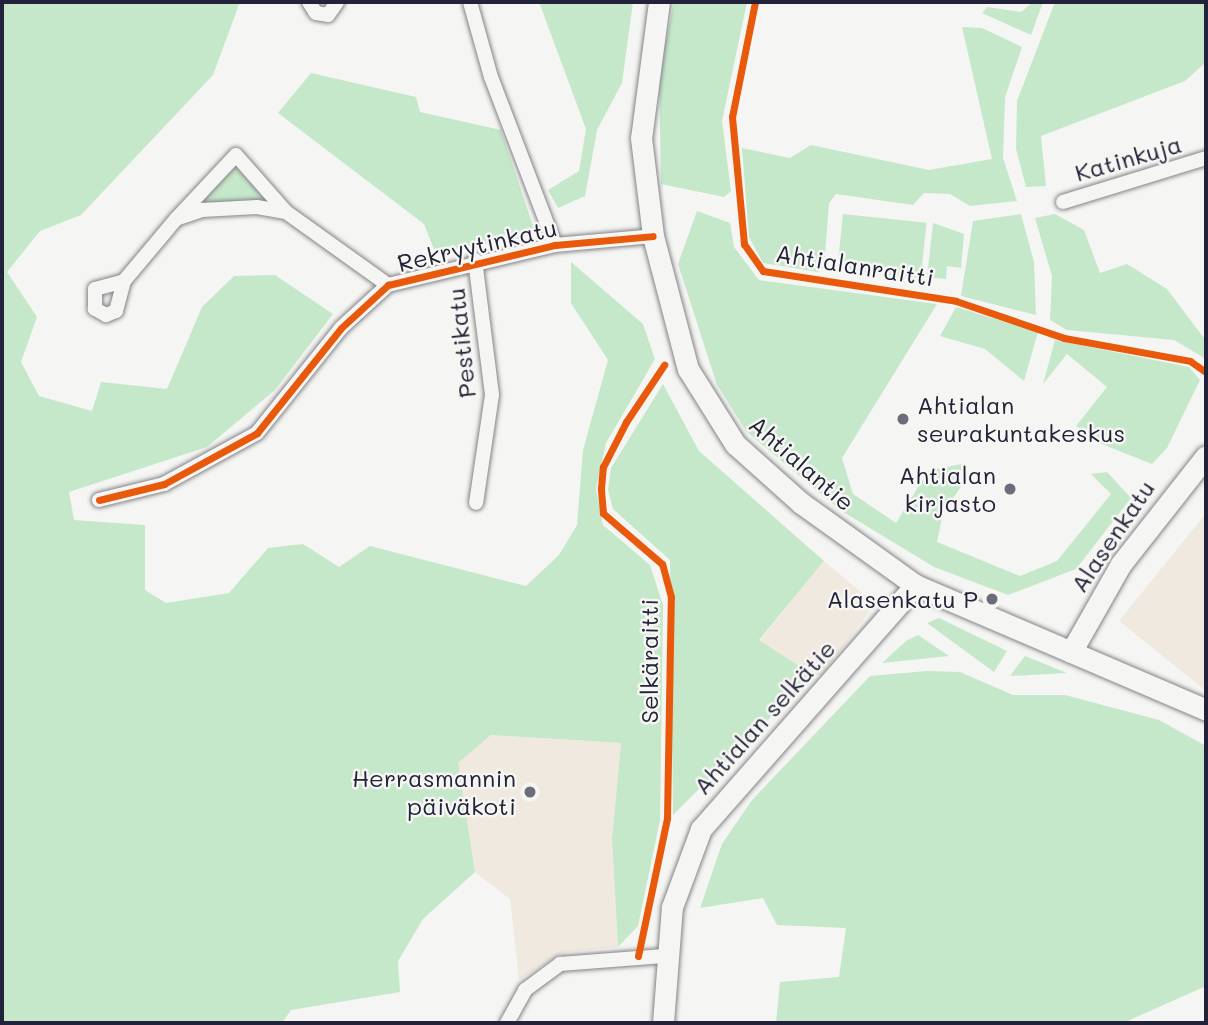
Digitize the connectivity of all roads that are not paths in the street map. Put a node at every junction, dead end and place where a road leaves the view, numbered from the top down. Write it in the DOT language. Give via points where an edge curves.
graph roads {
  1 [pos="309,2"];
  2 [pos="337,2"];
  3 [pos="470,2"];
  4 [pos="659,2"];
  5 [pos="1206,158"];
  6 [pos="1063,202"];
  7 [pos="286,212"];
  8 [pos="176,219"];
  9 [pos="653,236"];
  10 [pos="555,245"];
  11 [pos="475,260"];
  12 [pos="124,281"];
  13 [pos="388,285"];
  14 [pos="1206,456"];
  15 [pos="99,500"];
  16 [pos="476,503"];
  17 [pos="915,586"];
  18 [pos="1070,652"];
  19 [pos="1206,710"];
  20 [pos="664,956"];
  21 [pos="507,1023"];
  22 [pos="663,1023"];
  1 -- 2 [label="street" via="316,13 328,15"];
  3 -- 10 [label="street" via="491,77"];
  4 -- 9 [label="main road, Ahtialantie" via="641,138"];
  5 -- 6 [label="street, Katinkuja"];
  7 -- 8 [label="street" via="227,207"];
  7 -- 8 [label="street" via="236,155"];
  7 -- 13 [label="street"];
  8 -- 12 [label="street"];
  9 -- 10 [label="street, Rekryytinkatu"];
  9 -- 17 [label="main road, Ahtialantie" via="669,313 708,408 735,444 802,503"];
  10 -- 11 [label="street, Rekryytinkatu"];
  11 -- 13 [label="street, Rekryytinkatu"];
  11 -- 16 [label="street, Pestikatu" via="492,395"];
  13 -- 15 [label="street, Rekryytinkatu" via="341,328 257,433 164,484"];
  14 -- 18 [label="main road, Alasenkatu" via="1121,564"];
  17 -- 18 [label="main road, Ahtialantie"];
  17 -- 20 [label="main road, Ahtialan selkätie" via="701,829 683,865"];
  18 -- 19 [label="main road, Ahtialantie"];
  20 -- 21 [label="street" via="560,964 525,990"];
  20 -- 22 [label="main road, Ahtialan selkätie"];
}
